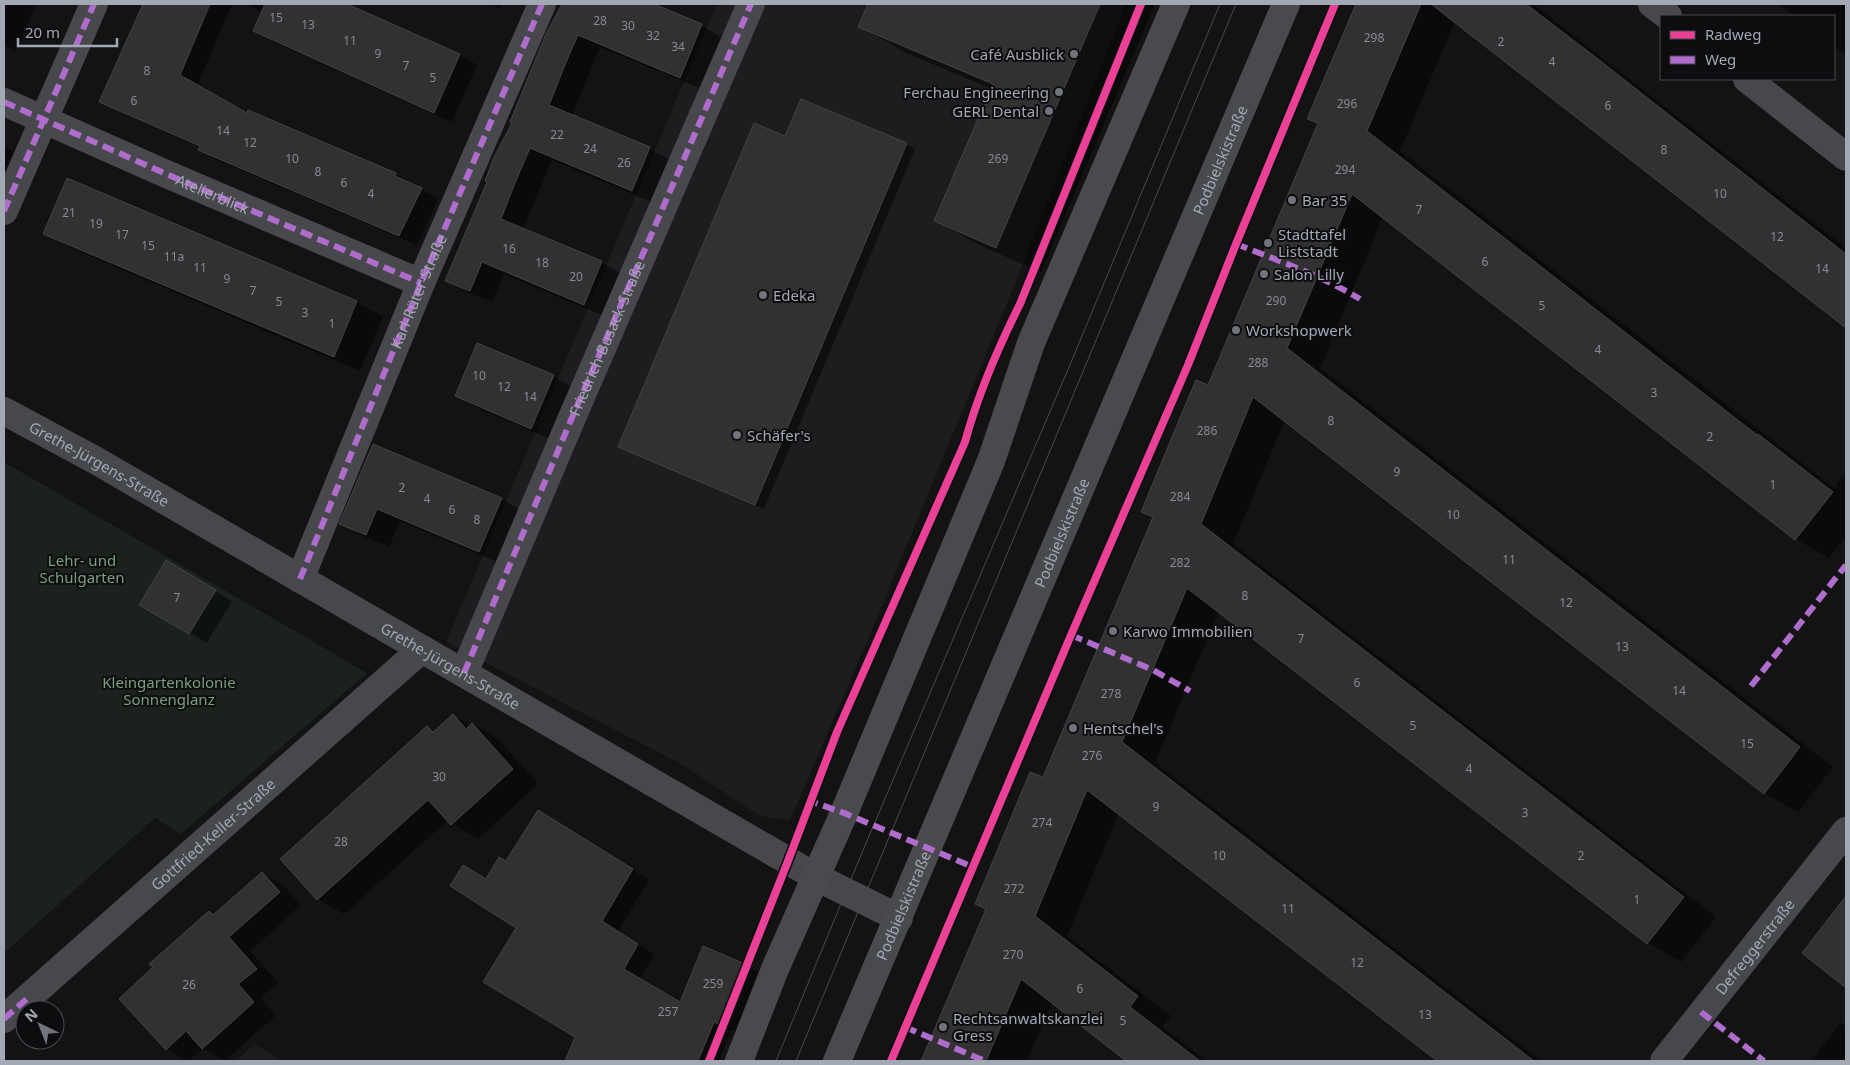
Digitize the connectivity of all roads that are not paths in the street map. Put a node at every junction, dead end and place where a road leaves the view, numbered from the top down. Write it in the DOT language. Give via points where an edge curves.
graph roads {
  1 [pos="94,4"];
  2 [pos="542,4"];
  3 [pos="751,4"];
  4 [pos="1176,4"];
  5 [pos="1286,4"];
  6 [pos="1652,4"];
  7 [pos="1667,15"];
  8 [pos="1748,80"];
  9 [pos="4,102"];
  10 [pos="43,119"];
  11 [pos="1846,157"];
  12 [pos="4,211"];
  13 [pos="421,283"];
  14 [pos="4,411"];
  15 [pos="300,579"];
  16 [pos="422,649"];
  17 [pos="464,674"];
  18 [pos="1846,831"];
  19 [pos="816,877"];
  20 [pos="899,918"];
  21 [pos="4,1019"];
  22 [pos="739,1061"];
  23 [pos="838,1061"];
  24 [pos="1664,1061"];
  1 -- 10 [label="street"];
  2 -- 13 [label="street, Karl-Rüter-Straße"];
  3 -- 17 [label="street, Friedrich-Busack-Straße"];
  4 -- 19 [label="main road" via="1031,343 991,461"];
  5 -- 20 [label="main road, Podbielskistraße"];
  6 -- 7 [label="street"];
  8 -- 11 [label="street"];
  9 -- 10 [label="street, Atelierblick"];
  10 -- 12 [label="street"];
  10 -- 13 [label="street, Atelierblick"];
  13 -- 15 [label="street, Karl-Rüter-Straße"];
  14 -- 15 [label="street, Grethe-Jürgens-Straße"];
  15 -- 16 [label="street, Grethe-Jürgens-Straße"];
  16 -- 17 [label="street, Grethe-Jürgens-Straße"];
  16 -- 21 [label="street, Gottfried-Keller-Straße"];
  17 -- 19 [label="street, Grethe-Jürgens-Straße"];
  18 -- 24 [label="street, Defreggerstraße"];
  19 -- 20 [label="street, Grethe-Jürgens-Straße"];
  19 -- 22 [label="main road"];
  20 -- 23 [label="main road, Podbielskistraße"];
}
